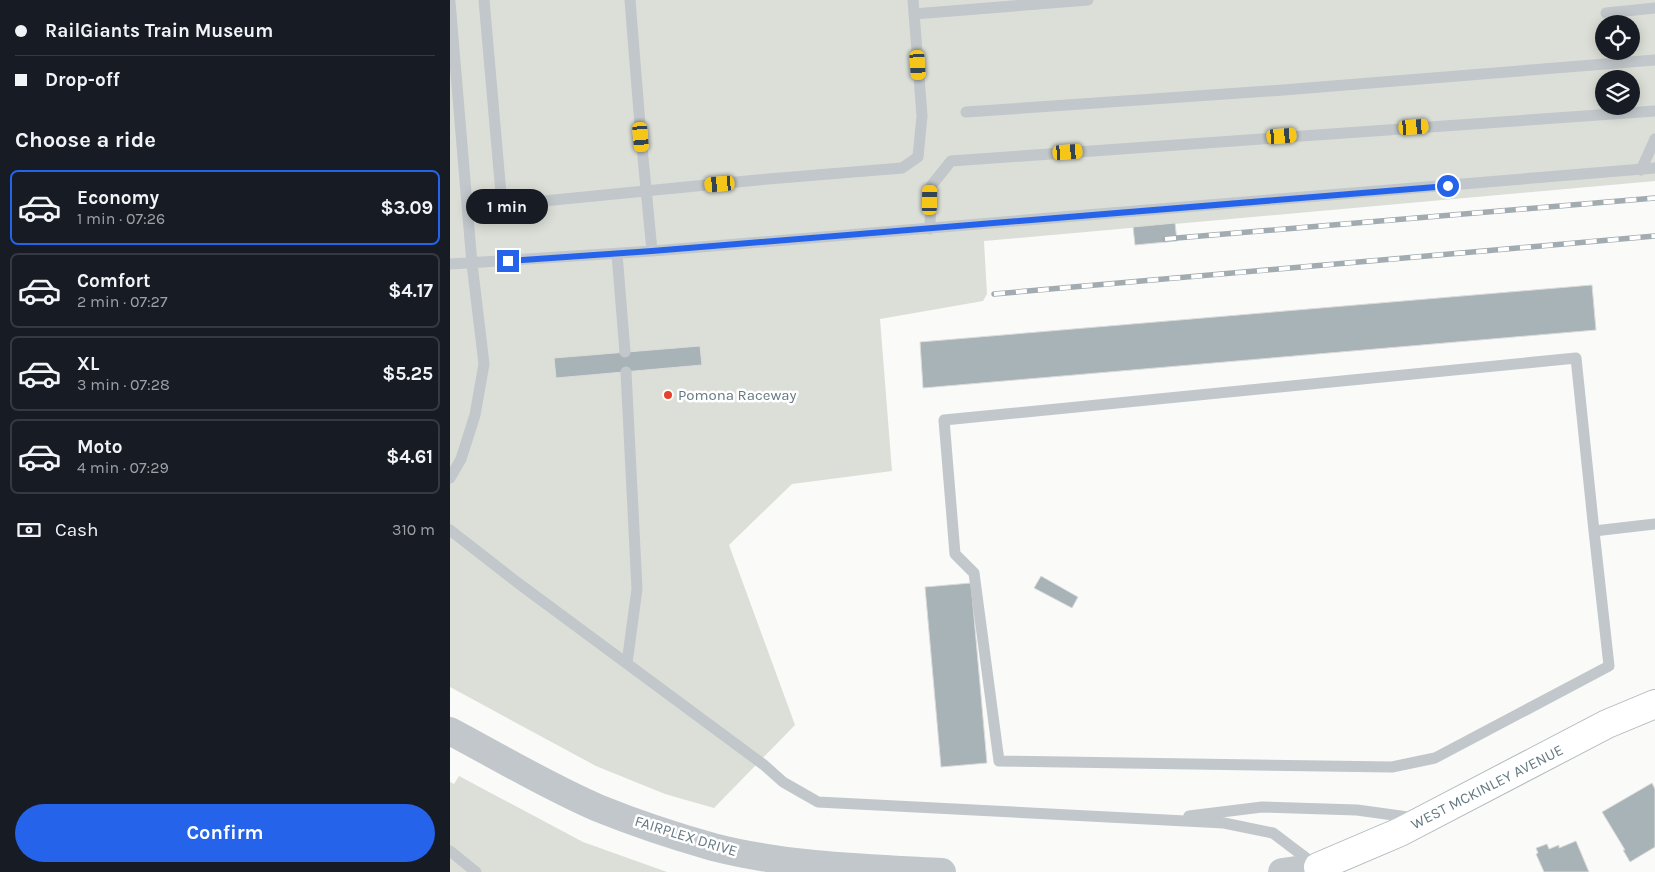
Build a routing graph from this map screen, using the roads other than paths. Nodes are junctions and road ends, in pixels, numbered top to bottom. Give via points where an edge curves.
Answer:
1 (484, 0) edge
2 (630, 0) edge
3 (913, 0) edge
4 (1088, 0) edge
5 (450, 2) edge
6 (1655, 8) edge
7 (1606, 13) dead end
8 (914, 14) junction
9 (1655, 60) edge
10 (1655, 111) edge
11 (966, 112) dead end
12 (1655, 138) edge
13 (1655, 168) edge
14 (1641, 170) junction
15 (645, 191) junction
16 (930, 228) junction
17 (652, 251) junction
18 (617, 254) junction
19 (450, 264) edge
20 (472, 264) junction
21 (625, 352) dead end
22 (626, 372) dead end
23 (450, 478) edge
24 (1655, 524) edge
25 (450, 530) edge
26 (1594, 531) junction
27 (626, 663) junction
28 (1655, 704) edge
29 (450, 731) edge
30 (1160, 820) junction
31 (1424, 820) junction
32 (450, 852) edge
33 (1318, 870) edge
34 (476, 872) edge
35 (942, 872) edge
36 (1282, 872) edge

1 - 15 lane via 502,205
2 - 15 lane
3 - 8 lane
4 - 8 lane
5 - 20 lane
6 - 7 lane
8 - 15 lane via 922,116 918,157 902,168
9 - 11 lane
10 - 16 lane via 951,160 931,186
12 - 14 lane
13 - 14 lane
14 - 16 lane
15 - 17 lane
16 - 17 lane
17 - 18 lane
18 - 20 lane
18 - 21 lane
19 - 20 lane
20 - 23 lane via 484,364 475,415 461,460
22 - 27 lane via 637,589
24 - 26 lane
25 - 27 lane
26 - 26 lane via 1576,358 944,420 955,554 974,573 999,761 1392,767 1435,758 1609,666
27 - 30 lane via 764,764 783,782 818,802
28 - 31 main road, WEST MCKINLEY AVENUE via 1607,724
29 - 35 street, FAIRPLEX DRIVE via 598,808 713,847 835,867
30 - 31 lane via 1262,807 1357,810
30 - 33 lane via 1224,823 1273,833
31 - 33 main road, WEST MCKINLEY AVENUE
32 - 34 lane
33 - 36 street

